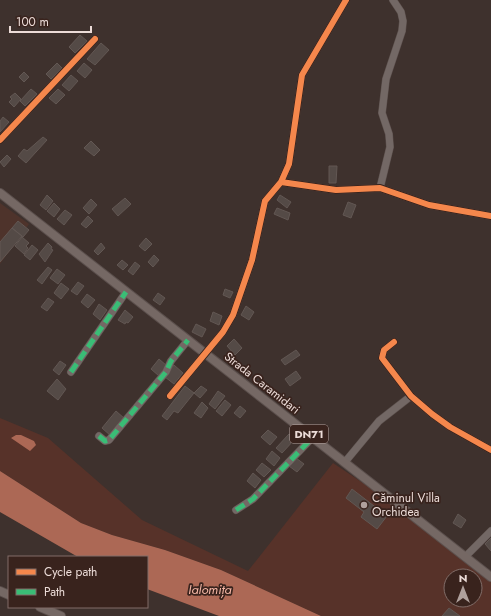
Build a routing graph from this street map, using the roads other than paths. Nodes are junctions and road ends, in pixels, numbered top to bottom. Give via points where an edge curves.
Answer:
1 (346, 0) edge
2 (393, 0) edge
3 (95, 39) dead end
4 (0, 140) edge
5 (281, 182) junction
6 (380, 188) junction
7 (0, 193) edge
8 (491, 216) edge
9 (126, 292) junction
10 (188, 340) junction
11 (394, 342) dead end
12 (205, 354) junction
13 (71, 372) dead end
14 (170, 396) dead end
15 (411, 396) junction
16 (99, 436) dead end
17 (313, 437) junction
18 (491, 450) edge
19 (345, 462) junction
20 (236, 510) dead end
21 (491, 531) edge
22 (465, 557) junction
23 (491, 577) edge
24 (42, 608) edge
25 (61, 616) edge

1 - 5 street via 302,75 289,164
2 - 6 street via 403,21 386,79 382,113 389,134 390,147
3 - 4 street
5 - 6 street via 336,190
5 - 12 street via 265,200 252,260 233,315
6 - 8 street via 429,205
7 - 9 main road, Strada Caramidari / DN71
9 - 10 main road, Strada Caramidari / DN71
9 - 13 street
10 - 12 main road, Strada Caramidari / DN71
10 - 16 street via 171,361 166,372 109,440 105,441
11 - 15 street via 384,350 382,358
12 - 14 street
12 - 17 main road, Strada Caramidari / DN71
15 - 18 street via 450,427
15 - 19 street via 378,421
17 - 19 main road, Strada Caramidari / DN71
17 - 20 street via 253,499
19 - 22 main road, Strada Caramidari / DN71
21 - 22 street
22 - 23 main road, Strada Caramidari / DN71
24 - 25 main road

